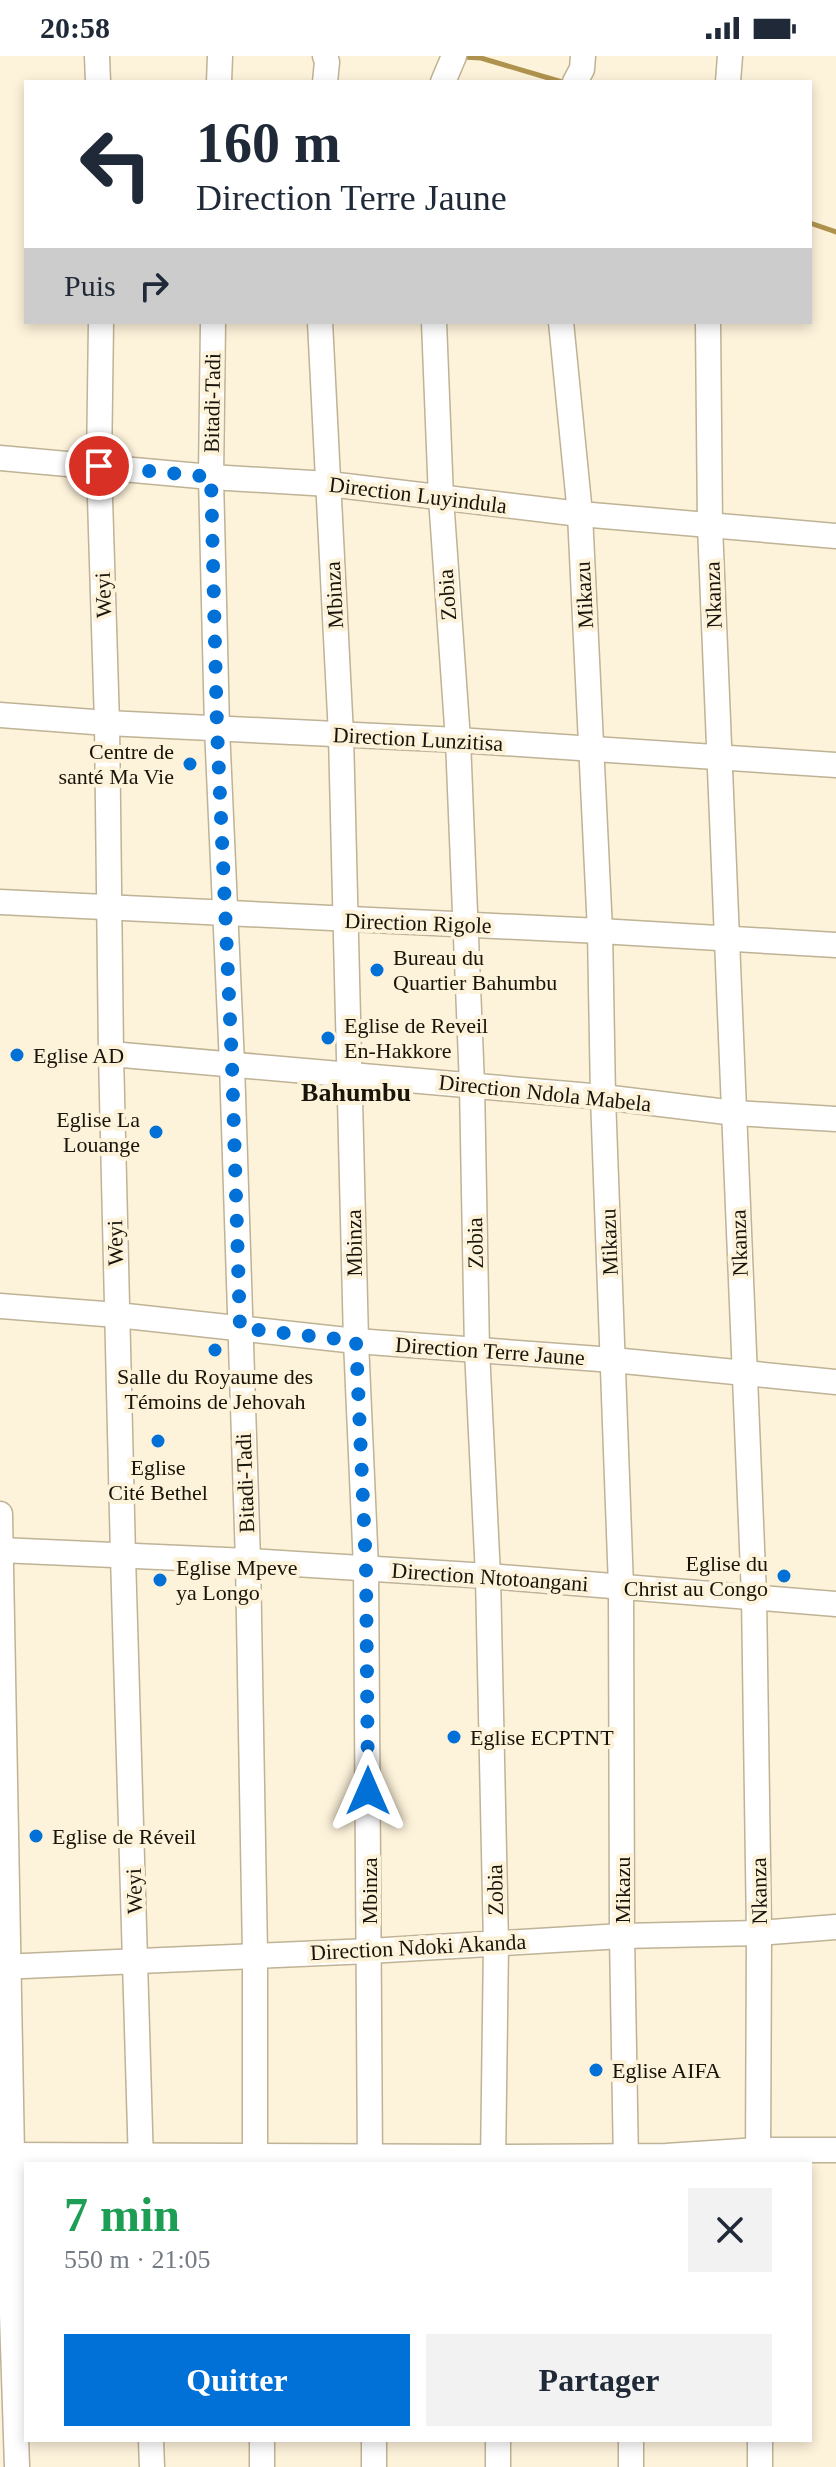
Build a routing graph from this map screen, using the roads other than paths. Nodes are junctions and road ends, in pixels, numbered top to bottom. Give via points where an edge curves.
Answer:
1 (97, 56) edge
2 (220, 56) edge
3 (325, 56) edge
4 (454, 56) edge
5 (583, 56) edge
6 (730, 56) edge
7 (98, 80) edge
8 (219, 80) edge
9 (325, 80) edge
10 (444, 80) edge
11 (576, 80) edge
12 (728, 80) edge
13 (101, 324) edge
14 (213, 324) edge
15 (320, 324) edge
16 (434, 324) edge
17 (561, 324) edge
18 (708, 324) edge
19 (0, 458) edge
20 (99, 466) junction
21 (211, 477) junction
22 (329, 484) junction
23 (441, 498) junction
24 (580, 514) junction
25 (710, 526) junction
26 (836, 536) edge
27 (0, 715) edge
28 (107, 723) junction
29 (217, 728) junction
30 (341, 735) junction
31 (458, 740) junction
32 (592, 750) junction
33 (720, 759) junction
34 (836, 765) edge
35 (0, 902) edge
36 (110, 909) junction
37 (225, 913) junction
38 (346, 920) junction
39 (465, 924) junction
40 (600, 931) junction
41 (728, 940) junction
42 (836, 945) edge
43 (111, 1054) junction
44 (232, 1064) junction
45 (351, 1074) junction
46 (472, 1085) junction
47 (603, 1097) junction
48 (735, 1113) junction
49 (836, 1119) edge
50 (0, 1306) edge
51 (117, 1315) junction
52 (240, 1328) junction
53 (356, 1341) junction
54 (477, 1350) junction
55 (613, 1360) junction
56 (744, 1373) junction
57 (836, 1382) edge
58 (0, 1514) edge
59 (1, 1550) edge
60 (123, 1556) junction
61 (248, 1561) junction
62 (366, 1568) junction
63 (488, 1576) junction
64 (621, 1587) junction
65 (754, 1596) junction
66 (836, 1604) edge
67 (836, 1927) edge
68 (759, 1933) junction
69 (622, 1936) junction
70 (496, 1944) junction
71 (369, 1951) junction
72 (255, 1955) junction
73 (137, 1960) junction
74 (4, 1967) edge
75 (836, 2150) edge
76 (6, 2155) edge
77 (758, 2157) edge
78 (626, 2159) edge
79 (141, 2160) edge
80 (254, 2160) edge
81 (370, 2160) edge
82 (493, 2160) edge
83 (151, 2442) edge
84 (262, 2442) edge
85 (374, 2442) edge
86 (498, 2442) edge
87 (631, 2442) edge
88 (760, 2442) edge
89 (17, 2467) edge
90 (152, 2467) edge
91 (262, 2467) edge
92 (374, 2467) edge
93 (498, 2467) edge
94 (631, 2467) edge
95 (760, 2467) edge

1 - 7 street
2 - 8 street
3 - 9 street
4 - 10 street
5 - 11 street
6 - 12 street
13 - 20 street, Weyi
14 - 21 street, Bitadi-Tadi
15 - 22 street, Mbinza
16 - 23 street, Zobia
17 - 24 street, Mikazu
18 - 25 street, Nkanza
19 - 20 street, Direction Luyindula
20 - 21 street, Direction Luyindula
20 - 28 street, Weyi
21 - 22 street, Direction Luyindula
21 - 29 street, Bitadi-Tadi
22 - 23 street, Direction Luyindula
22 - 30 street, Mbinza
23 - 24 street, Direction Luyindula
23 - 31 street, Zobia
24 - 25 street, Direction Luyindula
24 - 32 street, Mikazu
25 - 26 street, Direction Luyindula
25 - 33 street, Nkanza
27 - 28 street, Direction Lunzitisa
28 - 29 street, Direction Lunzitisa
28 - 36 street, Weyi
29 - 30 street, Direction Lunzitisa
29 - 37 street, Bitadi-Tadi
30 - 31 street, Direction Lunzitisa
30 - 38 street, Mbinza
31 - 32 street, Direction Lunzitisa
31 - 39 street, Zobia
32 - 33 street, Direction Lunzitisa
32 - 40 street, Mikazu
33 - 34 street, Direction Lunzitisa
33 - 41 street, Nkanza
35 - 36 street, Direction Rigole
36 - 37 street, Direction Rigole
36 - 43 street, Weyi
37 - 38 street, Direction Rigole
37 - 44 street, Bitadi-Tadi
38 - 39 street, Direction Rigole
38 - 45 street, Mbinza
39 - 40 street, Direction Rigole
39 - 46 street, Zobia
40 - 41 street, Direction Rigole
40 - 47 street, Mikazu
41 - 42 street, Direction Rigole
41 - 48 street, Nkanza
43 - 44 street, Direction Ndola Mabela
43 - 51 street, Weyi
44 - 45 street, Direction Ndola Mabela
44 - 52 street, Bitadi-Tadi
45 - 46 street, Direction Ndola Mabela
45 - 53 street, Mbinza
46 - 47 street, Direction Ndola Mabela
46 - 54 street, Zobia
47 - 48 street, Direction Ndola Mabela
47 - 55 street, Mikazu
48 - 49 street, Direction Ndola Mabela
48 - 56 street, Nkanza
50 - 51 street, Direction Terre Jaune
51 - 52 street, Direction Terre Jaune
51 - 60 street, Weyi
52 - 53 street, Direction Terre Jaune
52 - 61 street, Bitadi-Tadi
53 - 54 street, Direction Terre Jaune
53 - 62 street, Mbinza
54 - 55 street, Direction Terre Jaune
54 - 63 street, Zobia
55 - 56 street, Direction Terre Jaune
55 - 64 street, Mikazu
56 - 57 street, Direction Terre Jaune
56 - 65 street, Nkanza
58 - 59 street
59 - 60 street, Direction Ntotoangani
59 - 74 street
60 - 61 street, Direction Ntotoangani
60 - 73 street, Weyi
61 - 62 street, Direction Ntotoangani
61 - 72 street, Bitadi-Tadi
62 - 63 street, Direction Ntotoangani
62 - 71 street, Mbinza
63 - 64 street, Direction Ntotoangani
63 - 70 street, Zobia
64 - 65 street, Direction Ntotoangani
64 - 69 street, Mikazu
65 - 66 street, Direction Ntotoangani
65 - 68 street, Nkanza
67 - 68 street, Direction Ndoki Akanda
68 - 69 street, Direction Ndoki Akanda
68 - 77 street, Nkanza
69 - 70 street, Direction Ndoki Akanda
69 - 78 street, Mikazu
70 - 71 street, Direction Ndoki Akanda
70 - 82 street, Zobia
71 - 72 street, Direction Ndoki Akanda
71 - 81 street, Mbinza
72 - 73 street, Direction Ndoki Akanda
72 - 80 street, Bitadi-Tadi
73 - 74 street, Direction Ndoki Akanda
73 - 79 street, Weyi
74 - 76 street
75 - 77 street
76 - 79 street
76 - 89 street
77 - 78 street
78 - 82 street
79 - 80 street
80 - 81 street
81 - 82 street
83 - 90 street
84 - 91 street
85 - 92 street
86 - 93 street
87 - 94 street
88 - 95 street

